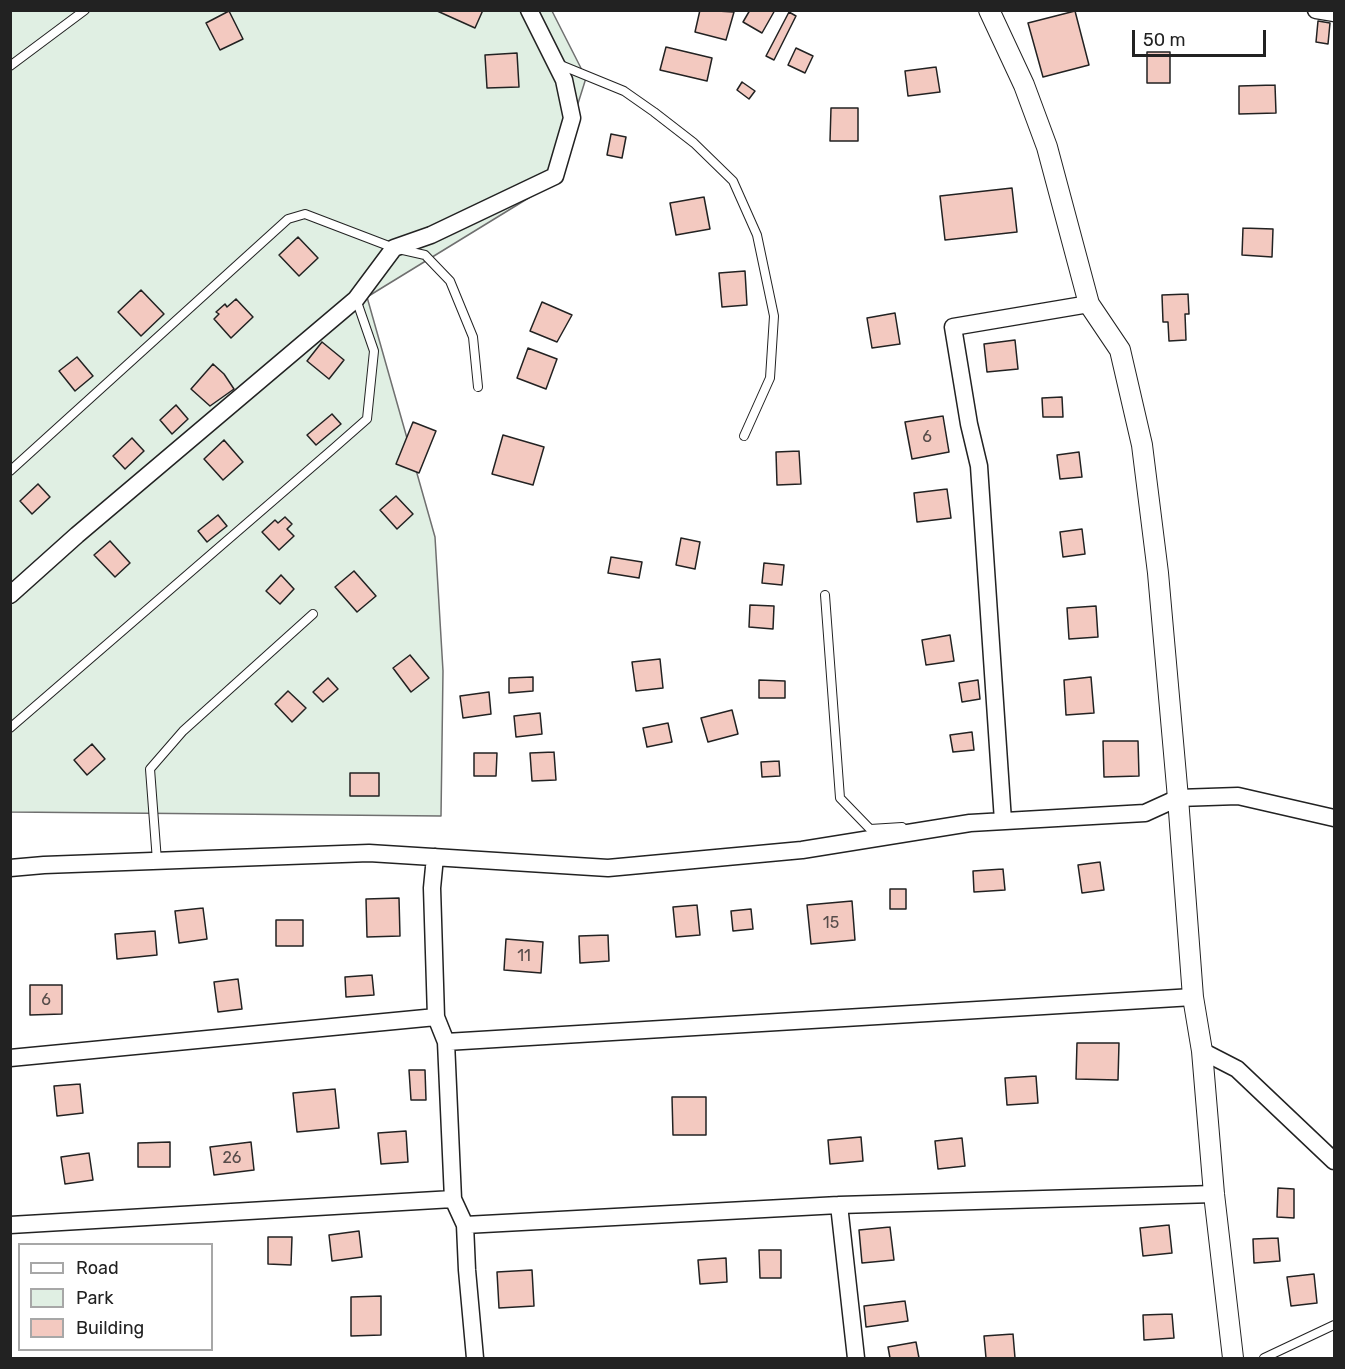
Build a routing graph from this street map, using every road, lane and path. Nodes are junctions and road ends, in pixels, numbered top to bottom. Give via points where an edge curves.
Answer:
1 (85, 10) edge
2 (529, 10) edge
3 (989, 10) edge
4 (1316, 10) edge
5 (1335, 13) edge
6 (555, 62) junction
7 (10, 66) edge
8 (394, 248) junction
9 (357, 299) junction
10 (1089, 304) junction
11 (478, 387) dead end
12 (744, 436) dead end
13 (10, 471) edge
14 (10, 595) edge
15 (825, 595) dead end
16 (313, 614) dead end
17 (10, 728) edge
18 (1178, 798) junction
19 (1335, 818) edge
20 (1003, 821) junction
21 (970, 823) junction
22 (435, 857) junction
23 (157, 861) junction
24 (10, 868) edge
25 (1193, 997) junction
26 (436, 1017) junction
27 (446, 1042) junction
28 (1202, 1051) junction
29 (10, 1058) edge
30 (1335, 1161) edge
31 (1214, 1194) junction
32 (453, 1199) junction
33 (839, 1205) junction
34 (10, 1225) edge
35 (465, 1225) junction
36 (1335, 1325) edge
37 (475, 1359) edge
38 (856, 1359) edge
39 (1233, 1359) edge
40 (1264, 1359) edge

1 - 7 lane
2 - 6 street
3 - 10 street via 1047,147
4 - 5 street
6 - 8 street via 564,80 572,118 555,177
6 - 12 lane via 624,91 694,143 733,181 757,235 774,316 770,378
8 - 9 street
8 - 11 lane via 425,255 450,281 473,337
8 - 13 lane via 305,214 288,219
9 - 14 street
9 - 17 lane via 374,351 367,419
10 - 18 street via 1120,350 1142,444
10 - 20 street via 953,327 979,466
15 - 21 lane via 840,798 870,829
16 - 23 lane via 183,731 150,769
18 - 19 street via 1238,796
18 - 20 street via 1145,813
18 - 25 street
20 - 21 street
21 - 22 street via 802,850 608,868
22 - 23 street via 369,853
22 - 26 street via 432,888
23 - 24 street
25 - 27 street
25 - 28 street
26 - 27 street
26 - 29 street
27 - 32 street
28 - 30 street via 1237,1069
28 - 31 street
31 - 33 street
31 - 39 street
32 - 34 street
32 - 35 street
33 - 35 street
33 - 38 street
35 - 37 street
36 - 40 lane

